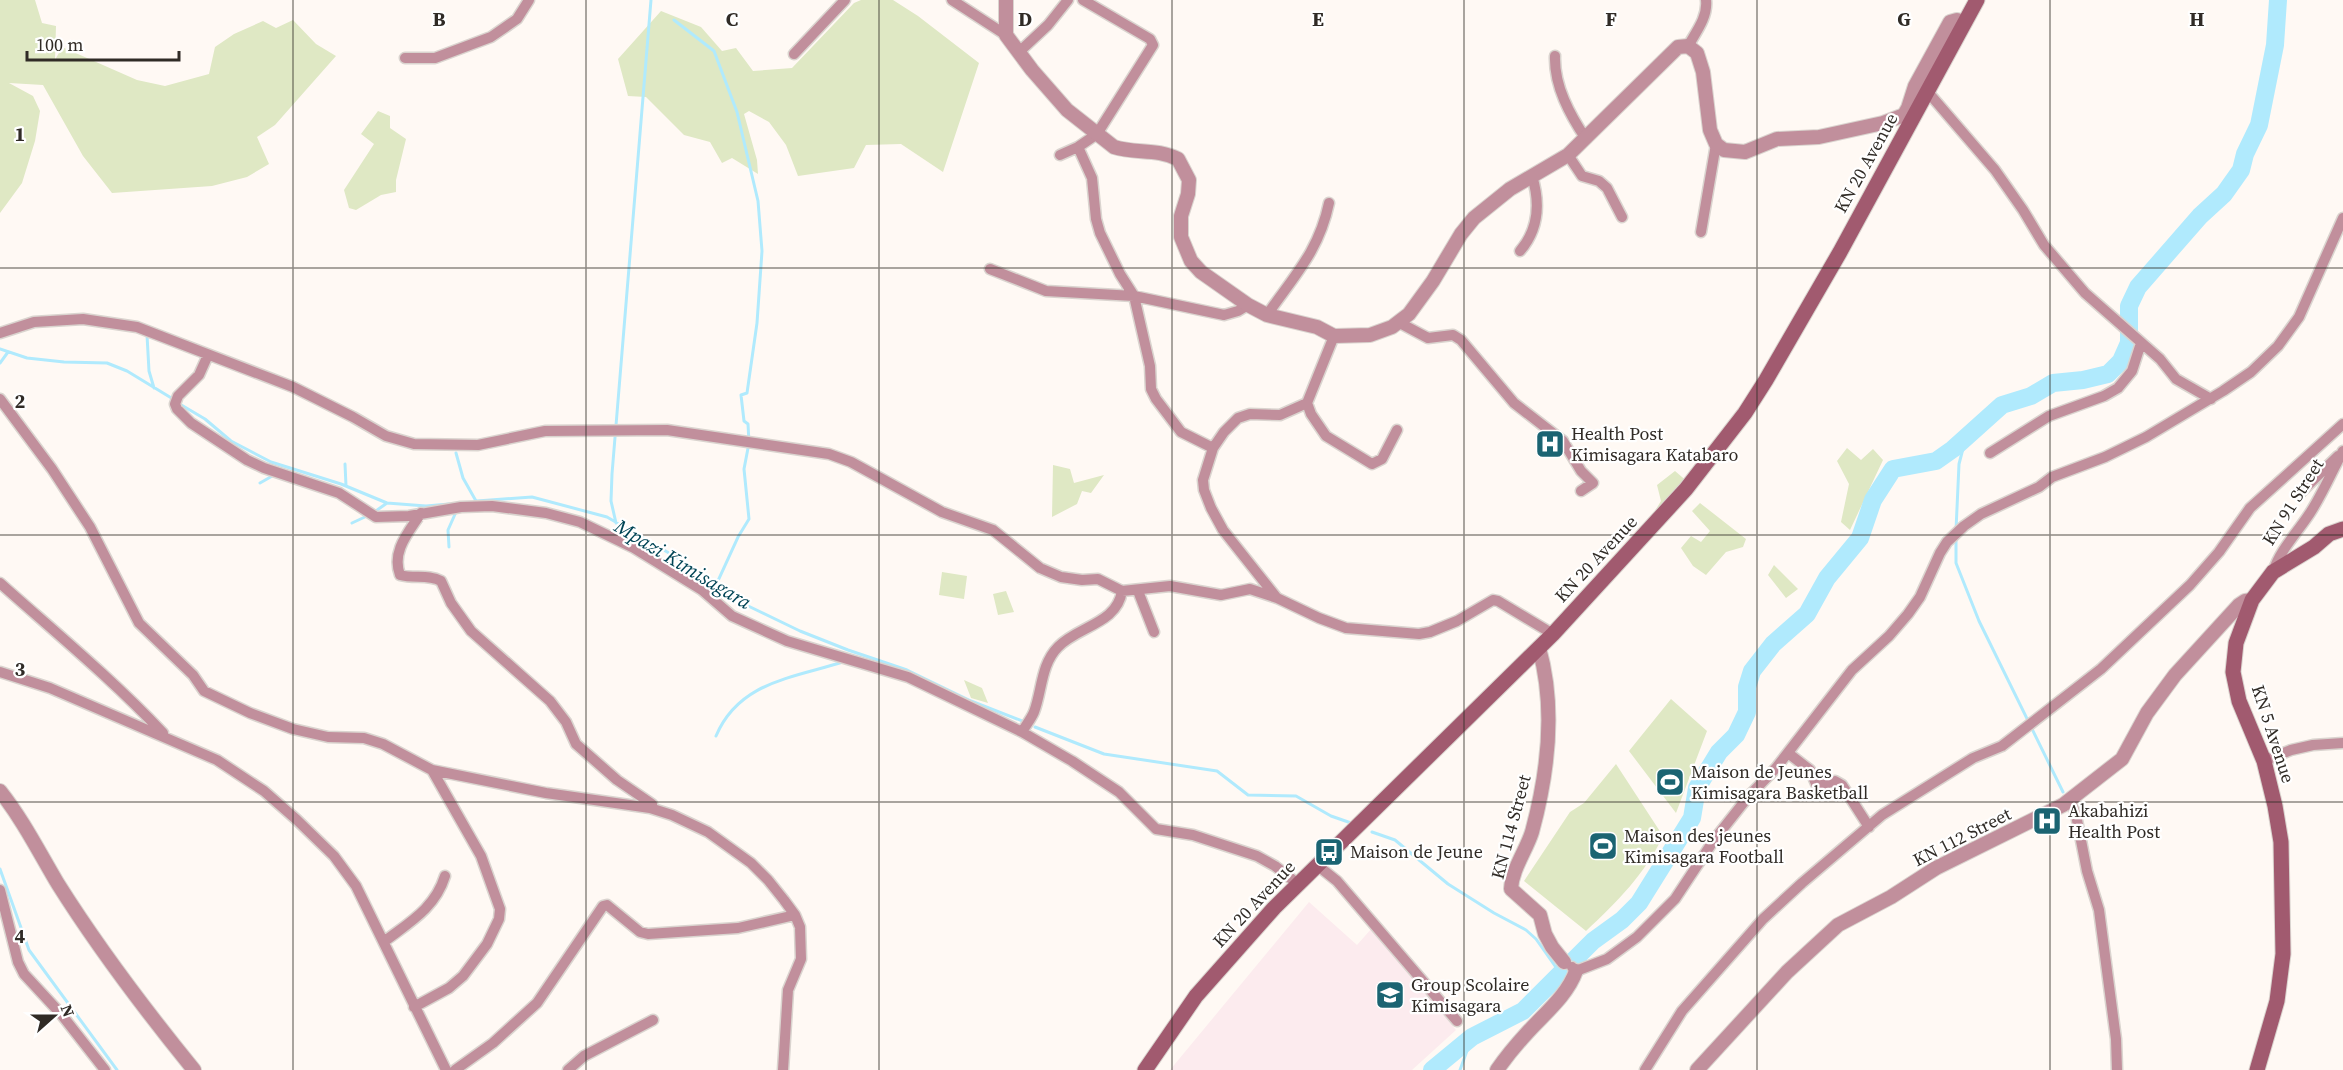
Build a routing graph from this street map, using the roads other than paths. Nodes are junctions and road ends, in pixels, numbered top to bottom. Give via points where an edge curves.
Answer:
1 (529, 0) edge
2 (845, 0) edge
3 (952, 0) edge
4 (1006, 0) edge
5 (1068, 0) edge
6 (1083, 0) edge
7 (1706, 0) edge
8 (1977, 0) edge
9 (1965, 22) junction
10 (1006, 35) junction
11 (1688, 46) junction
12 (1019, 52) junction
13 (794, 54) dead end
14 (1555, 56) dead end
15 (405, 58) dead end
16 (1927, 91) junction
17 (1097, 134) junction
18 (1586, 139) junction
19 (1716, 144) junction
20 (1078, 147) junction
21 (1060, 155) dead end
22 (1568, 155) junction
23 (1532, 176) junction
24 (1329, 203) dead end
25 (1623, 217) dead end
26 (2343, 218) edge
27 (1701, 232) dead end
28 (1520, 251) dead end
29 (990, 269) dead end
30 (1134, 296) junction
31 (1248, 305) junction
32 (1267, 315) junction
33 (1398, 322) junction
34 (0, 333) edge
35 (1334, 336) junction
36 (2141, 343) junction
37 (208, 355) junction
38 (0, 399) edge
39 (2211, 399) junction
40 (1307, 403) junction
41 (2343, 424) edge
42 (1397, 430) dead end
43 (1213, 448) junction
44 (2343, 451) edge
45 (1990, 453) dead end
46 (1581, 491) dead end
47 (2301, 492) dead end
48 (422, 513) junction
49 (2343, 528) edge
50 (2273, 572) junction
51 (0, 583) edge
52 (1122, 591) junction
53 (1137, 591) junction
54 (1277, 598) junction
55 (2252, 600) junction
56 (1155, 632) dead end
57 (1553, 634) junction
58 (1539, 648) junction
59 (0, 672) edge
60 (1022, 732) junction
61 (166, 736) junction
62 (2343, 743) edge
63 (1788, 753) junction
64 (2264, 761) junction
65 (432, 770) junction
66 (0, 790) edge
67 (2070, 800) junction
68 (650, 808) junction
69 (1869, 827) junction
70 (1317, 865) junction
71 (446, 876) dead end
72 (1298, 884) junction
73 (0, 890) edge
74 (795, 915) junction
75 (385, 941) junction
76 (1564, 962) joint
77 (1576, 971) junction
78 (414, 1007) junction
79 (654, 1020) dead end
80 (1456, 1021) dead end
81 (105, 1070) edge
82 (194, 1070) edge
83 (446, 1070) edge
84 (455, 1070) edge
85 (568, 1070) edge
86 (783, 1070) edge
87 (1145, 1070) edge
88 (1497, 1070) edge
89 (1645, 1070) edge
90 (1697, 1070) edge
91 (2117, 1070) edge
92 (2258, 1070) edge

1 - 15 street via 517,20 491,37 435,58
2 - 13 street
3 - 10 street
4 - 10 street
5 - 12 street
6 - 17 street via 1150,39 1153,45
7 - 11 street via 1700,27
8 - 9 main road, KN 20 Avenue
9 - 16 main road, KN 20 Avenue
9 - 19 street via 1950,22 1914,86 1904,115 1819,137 1777,139 1745,152 1724,150
10 - 12 street
11 - 18 street via 1678,47 1667,56
11 - 19 street via 1696,53 1703,72 1710,130
12 - 17 street via 1057,99
14 - 18 street via 1556,76 1565,102
16 - 36 street via 1995,170 2044,244 2085,293
16 - 57 main road, KN 20 Avenue via 1745,413 1686,489
17 - 20 street
17 - 31 street via 1122,150 1160,152 1178,159 1189,180 1180,222 1181,237 1191,261
18 - 22 street
19 - 27 street
20 - 21 street
20 - 30 street via 1092,178 1100,233
22 - 23 street
22 - 25 street via 1582,176 1607,188
23 - 28 street via 1538,204 1536,218
23 - 33 street via 1474,218 1417,304
24 - 32 street via 1325,221 1302,269
26 - 39 street via 2299,317 2278,346 2251,372
29 - 30 street via 1056,293
30 - 31 street via 1224,315
30 - 43 street via 1156,399 1181,432
31 - 32 street
32 - 35 street via 1317,327
33 - 35 street via 1370,335
33 - 46 street via 1428,338 1453,335 1461,340 1514,403 1563,441 1593,483
34 - 37 street via 34,322 83,319 137,327
35 - 40 street
36 - 39 street via 2176,379
36 - 45 street via 2132,370 2118,388 2049,416
37 - 48 street via 199,375 175,404 208,436 264,468 339,493 376,518
37 - 52 street via 293,387 386,436 414,444 478,445 545,431 667,430 829,454 942,512 993,530 1040,568 1062,577 1098,579
38 - 65 street via 90,527 139,623 193,675 204,691 293,729 383,744
39 - 63 street via 2146,437 2052,477 1964,526 1940,553 1908,614 1852,670
40 - 42 street via 1326,436 1372,464 1382,459
40 - 43 street via 1280,415 1244,416 1229,427
41 - 69 street via 2250,508 2190,585 2101,669 2002,746 1926,786
43 - 54 street via 1203,480 1211,508 1223,530
44 - 47 street
44 - 50 street, KN 91 Street via 2311,512 2278,556
48 - 60 street via 492,506 580,522 644,555 702,590 732,616 757,628 787,641 908,677
48 - 68 street via 398,550 400,575 429,576 441,581 471,631 550,701 583,752 652,804
49 - 50 main road, KN 5 Avenue
50 - 55 main road, KN 5 Avenue
51 - 61 street via 94,664
52 - 53 street
52 - 60 street via 1120,603 1106,617 1056,648 1048,661 1034,711
53 - 54 street via 1170,586 1221,595 1250,589
53 - 56 street
54 - 57 street via 1346,628 1419,634 1498,601
55 - 64 main road, KN 5 Avenue via 2236,643 2233,672 2238,701
55 - 67 street, KN 112 Street via 2239,605 2175,675 2147,713 2122,759
57 - 58 main road, KN 20 Avenue
58 - 70 main road, KN 20 Avenue
58 - 76 street, KN 114 Street via 1547,693 1547,748 1531,835 1511,889 1540,915 1545,934
59 - 61 street via 50,688
60 - 72 street via 1113,787 1156,829 1193,835 1257,856
61 - 75 street via 217,760 264,791 297,820 352,879
62 - 64 street via 2291,750
63 - 69 street via 1810,770 1817,786 1835,781 1842,786
63 - 77 street via 1731,818 1675,899 1637,937 1607,958
64 - 92 main road, KN 5 Avenue via 2281,842 2283,954 2277,1001
65 - 68 street via 546,793
65 - 78 street via 481,856 500,909 487,944 463,976
66 - 82 street via 117,971
67 - 90 street, KN 112 Street via 1936,868 1839,925 1786,972
67 - 91 street via 2099,910
68 - 74 street via 708,832 730,847 768,880
69 - 89 street via 1763,919 1682,1011
70 - 72 main road, KN 20 Avenue
70 - 80 street via 1337,881
71 - 75 street via 431,905
72 - 87 main road, KN 20 Avenue via 1196,996
73 - 81 street via 24,974
74 - 84 street via 738,928 648,934 603,906 537,1003 493,1043
74 - 86 street via 800,927 801,959 788,990
75 - 78 street
76 - 77 street, KN 114 Street
77 - 88 street via 1551,1009
78 - 83 street
79 - 85 street via 584,1056

